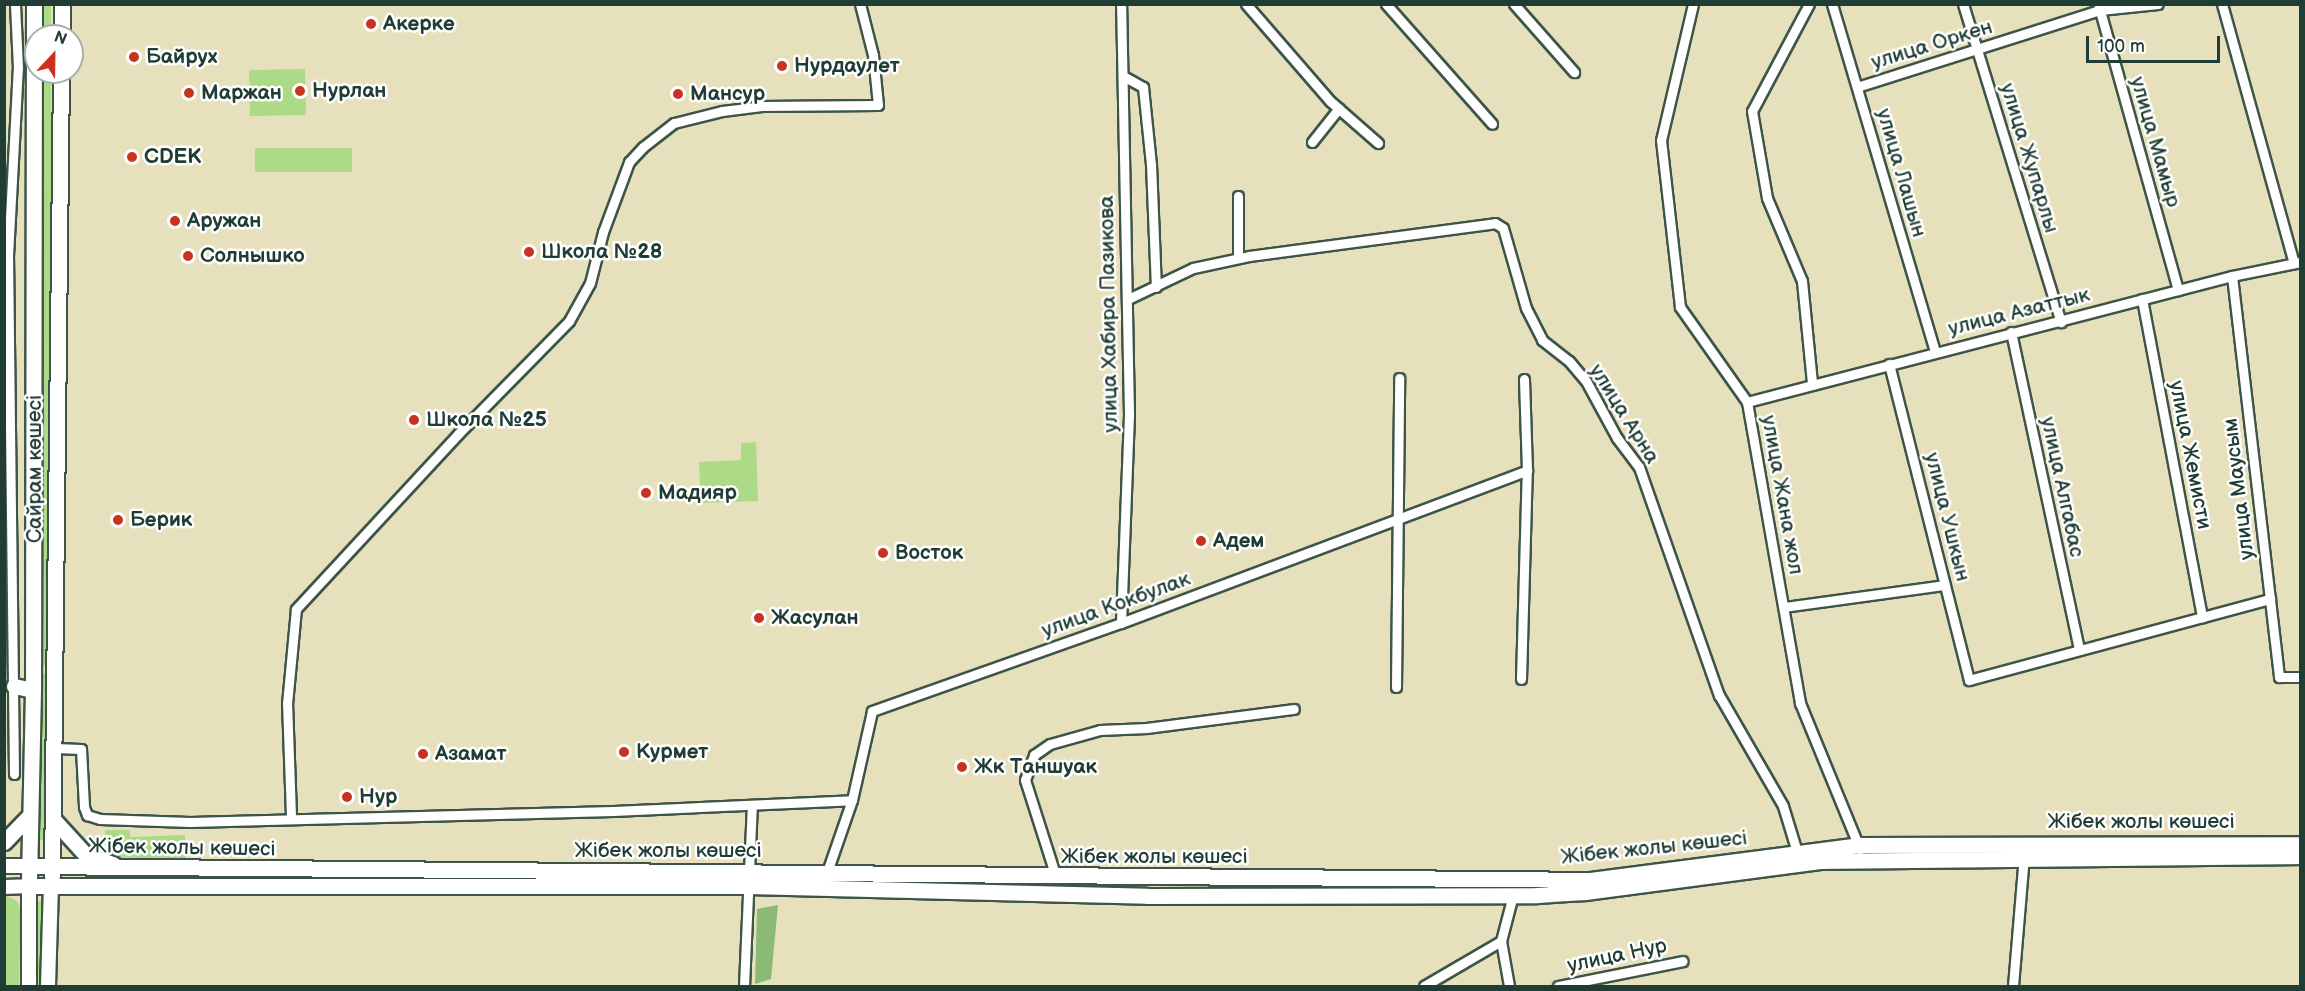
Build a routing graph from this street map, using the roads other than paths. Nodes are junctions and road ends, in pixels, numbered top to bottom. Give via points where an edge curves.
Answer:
1 (15, 4) edge
2 (34, 4) edge
3 (62, 4) edge
4 (860, 4) edge
5 (1121, 4) edge
6 (1246, 4) edge
7 (1386, 4) edge
8 (1514, 4) edge
9 (1693, 4) edge
10 (1809, 4) edge
11 (1832, 4) edge
12 (1963, 4) edge
13 (2158, 4) edge
14 (2222, 4) edge
15 (2099, 7) edge
16 (62, 24) edge
17 (1977, 50) junction
18 (1574, 72) dead end
19 (1123, 76) junction
20 (61, 84) edge
21 (1857, 87) junction
22 (1339, 108) junction
23 (1492, 124) dead end
24 (1312, 142) dead end
25 (1378, 143) dead end
26 (1238, 196) dead end
27 (1238, 258) junction
28 (2297, 263) edge
29 (2232, 276) junction
30 (1156, 287) junction
31 (2178, 290) junction
32 (1128, 299) junction
33 (2142, 300) junction
34 (2061, 322) junction
35 (2011, 332) junction
36 (1935, 351) junction
37 (1889, 364) junction
38 (1399, 378) dead end
39 (1524, 379) dead end
40 (1812, 383) junction
41 (1747, 402) junction
42 (1527, 470) junction
43 (1396, 518) junction
44 (1945, 585) junction
45 (2270, 599) junction
46 (1784, 607) junction
47 (2202, 617) junction
48 (1121, 623) junction
49 (2079, 650) junction
50 (32, 669) junction
51 (55, 669) junction
52 (2301, 677) edge
53 (1521, 679) dead end
54 (14, 686) junction
55 (1396, 687) dead end
56 (33, 690) junction
57 (1294, 709) dead end
58 (55, 748) junction
59 (14, 774) dead end
60 (852, 800) junction
61 (752, 805) junction
62 (29, 816) junction
63 (291, 816) junction
64 (53, 819) junction
65 (4, 842) edge
66 (2301, 844) edge
67 (1797, 852) junction
68 (1861, 853) junction
69 (2024, 856) junction
70 (2301, 856) edge
71 (4, 866) edge
72 (29, 866) junction
73 (52, 867) junction
74 (124, 869) junction
75 (827, 872) junction
76 (1056, 877) junction
77 (747, 879) junction
78 (28, 886) junction
79 (4, 887) edge
80 (51, 887) junction
81 (1513, 895) junction
82 (1502, 940) junction
83 (1683, 961) dead end
84 (29, 987) edge
85 (48, 987) edge
86 (744, 987) edge
87 (1424, 987) edge
88 (1509, 987) edge
89 (1558, 987) edge
90 (2013, 987) edge

1 - 54 street via 18,68 8,256
2 - 50 main road, Сайрам көшесі
3 - 16 main road
4 - 63 street via 873,55 878,105 760,106 722,111 674,123 643,147 629,162 603,232 590,283 569,321 296,609 287,704
5 - 19 street, улица Хабира Пазикова
6 - 22 street
7 - 23 street
8 - 18 street
9 - 41 street, улица Жана жол via 1661,140 1680,307
10 - 40 street via 1752,111 1767,198 1802,281
11 - 21 street, улица Лашын
12 - 17 street, улица Жупарлы
13 - 15 street, улица Оркен
14 - 28 street
15 - 17 street, улица Оркен
15 - 31 street, улица Мамыр
17 - 21 street, улица Оркен
17 - 34 street, улица Жупарлы
19 - 30 street via 1143,87
19 - 32 street, улица Хабира Пазикова
20 - 51 main road, Сайрам көшесі
21 - 36 street, улица Лашын
22 - 24 street
22 - 25 street
26 - 27 street
27 - 30 street, улица Арна via 1193,268
27 - 67 street, улица Арна via 1495,223 1503,228 1526,308 1542,340 1569,361 1586,381 1617,438 1639,467 1719,696 1783,806
28 - 29 street, улица Азаттык
29 - 31 street, улица Азаттык
29 - 45 street, улица Маусым
30 - 32 street, улица Арна
31 - 33 street, улица Азаттык
32 - 48 street, улица Хабира Пазикова via 1129,415
33 - 34 street, улица Азаттык
33 - 47 street, улица Жемисти
34 - 35 street, улица Азаттык
35 - 36 street, улица Азаттык
35 - 49 street, улица Алгабас
36 - 37 street, улица Азаттык
37 - 40 street, улица Азаттык
37 - 44 street, улица Ушкын
38 - 43 street
39 - 42 street
40 - 41 street, улица Азаттык
41 - 46 street, улица Жана жол
42 - 43 street, улица Кокбулак
42 - 53 street
43 - 48 street, улица Кокбулак
43 - 55 street
44 - 46 street
44 - 49 street, улица Ушкын via 1969,680
45 - 47 street
45 - 52 street, улица Маусым via 2279,677
46 - 68 street, улица Жана жол via 1800,703
47 - 49 street
48 - 60 street, улица Кокбулак via 872,711
50 - 51 main road
50 - 56 main road, Сайрам көшесі
51 - 58 main road, Сайрам көшесі
54 - 56 main road
54 - 59 street
56 - 62 main road, Сайрам көшесі
57 - 76 street via 1147,728 1100,730 1050,744 1034,755 1025,780
58 - 63 street via 81,749 82,798 87,815 93,818 190,822
58 - 64 main road, Сайрам көшесі
60 - 61 street
60 - 75 street, улица Кокбулак
61 - 63 street
61 - 77 street
62 - 65 main road
62 - 72 main road, Сайрам көшесі
64 - 73 main road, Сайрам көшесі
64 - 74 main road via 85,854
66 - 68 main road, Жібек жолы көшесі
67 - 68 main road, Жібек жолы көшесі
67 - 76 main road, Жібек жолы көшесі via 1590,880
68 - 69 main road, Жібек жолы көшесі
68 - 81 main road, Жібек жолы көшесі via 1585,892
69 - 70 main road, Жібек жолы көшесі
69 - 90 street
71 - 72 main road, Жібек жолы көшесі
72 - 73 main road, Жібек жолы көшесі
72 - 78 main road, Сайрам көшесі
73 - 74 main road, Жібек жолы көшесі
73 - 80 main road, Сайрам көшесі
74 - 77 main road, Жібек жолы көшесі
75 - 76 main road, Жібек жолы көшесі
75 - 77 main road, Жібек жолы көшесі
77 - 80 main road, Жібек жолы көшесі
77 - 81 main road, Жібек жолы көшесі via 1147,896
77 - 86 street
78 - 79 main road, Жібек жолы көшесі
78 - 80 main road, Жібек жолы көшесі
78 - 84 main road, Сайрам көшесі
80 - 85 main road
81 - 82 street
82 - 87 street
82 - 88 street
83 - 89 street, улица Нур

